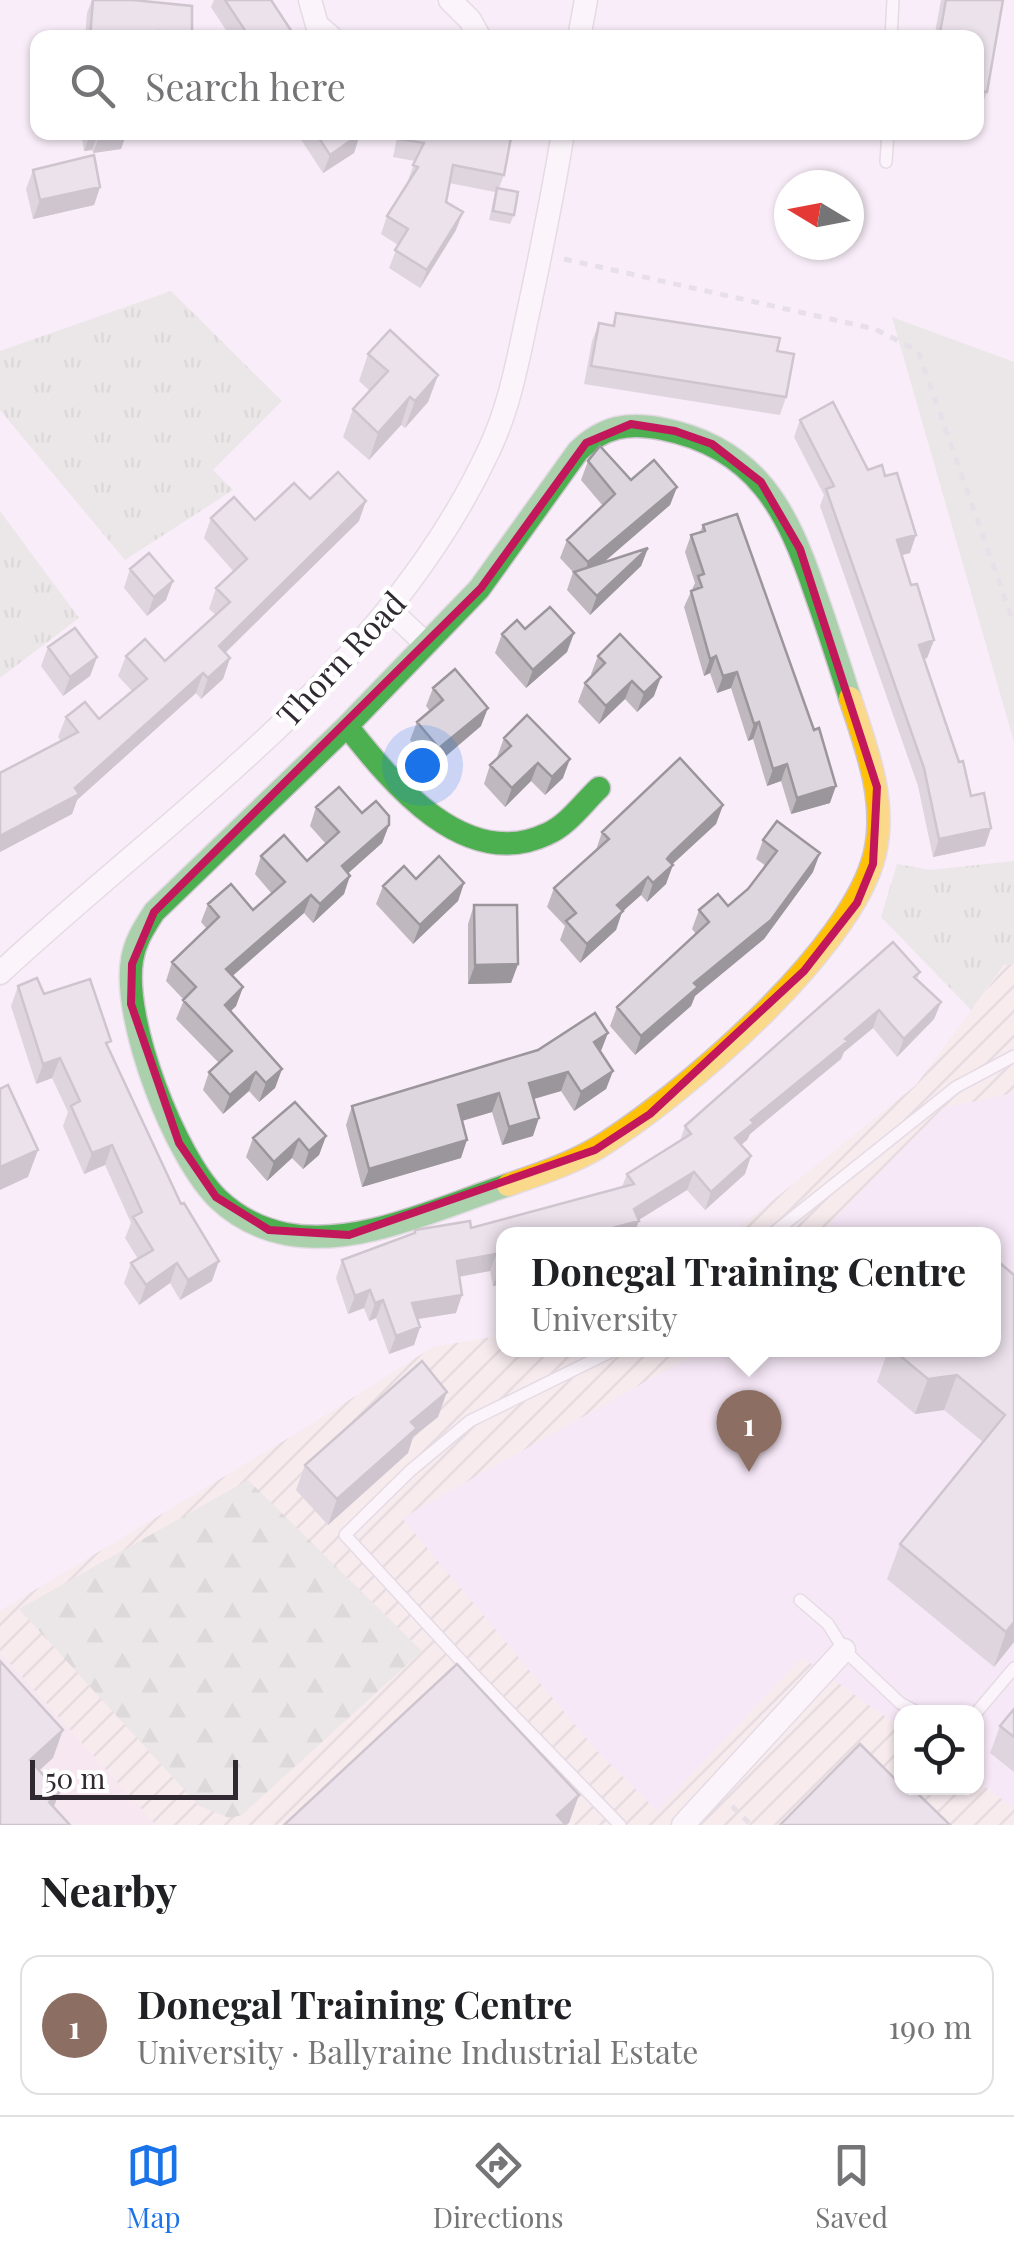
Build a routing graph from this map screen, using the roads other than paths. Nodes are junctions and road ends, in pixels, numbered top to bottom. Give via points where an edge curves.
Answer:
1 (310, 0) edge
2 (450, 0) edge
3 (586, 0) edge
4 (893, 0) edge
5 (323, 30) edge
6 (476, 30) edge
7 (580, 30) edge
8 (891, 30) edge
9 (887, 140) edge
10 (562, 141) edge
11 (886, 162) dead end
12 (390, 610) junction
13 (426, 644) junction
14 (348, 726) junction
15 (599, 788) dead end
16 (0, 973) edge
17 (1014, 1056) edge
18 (781, 1227) edge
19 (600, 1357) edge
20 (800, 1600) dead end
21 (844, 1650) junction
22 (1014, 1668) edge
23 (904, 1705) edge
24 (983, 1705) edge
25 (620, 1825) edge
26 (684, 1825) edge

1 - 5 street
2 - 6 street
3 - 7 street
4 - 8 lane
9 - 11 lane
10 - 12 street, Thorn Road via 513,385 490,450
12 - 13 street
12 - 16 street, Thorn Road via 288,716
13 - 14 street
13 - 14 street via 481,588 562,469 608,427 675,431 712,444 762,482 800,549 877,787 873,864 856,903 804,971 650,1114 595,1150 348,1235 300,1235 237,1215 195,1171 153,1076 131,1004 132,964 137,939 154,912
14 - 15 street via 423,808 468,838 511,847 548,834
17 - 18 lane via 956,1087
19 - 25 lane via 470,1421 345,1534
20 - 21 lane via 828,1624
21 - 23 lane
21 - 26 street
22 - 24 lane

